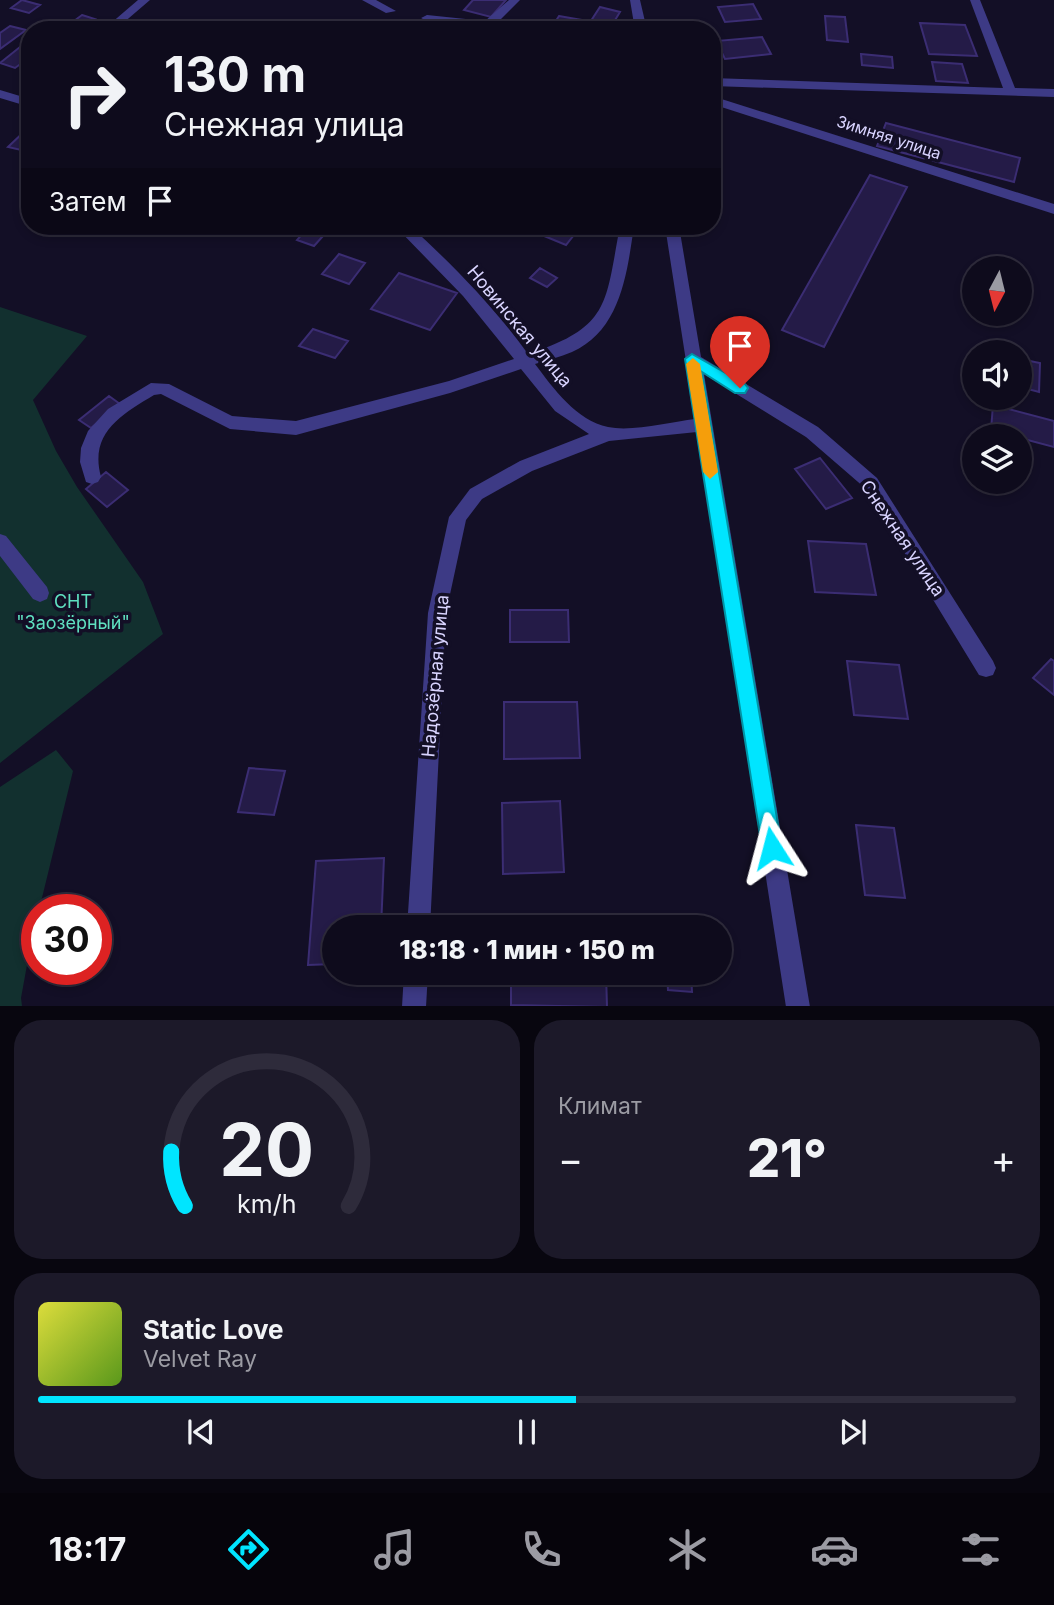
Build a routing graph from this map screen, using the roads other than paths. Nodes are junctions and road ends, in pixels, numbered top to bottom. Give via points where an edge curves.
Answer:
1 (145, 0) edge
2 (367, 0) edge
3 (515, 0) edge
4 (635, 0) edge
5 (975, 0) edge
6 (390, 10) dead end
7 (427, 18) dead end
8 (119, 21) edge
9 (456, 21) edge
10 (493, 21) edge
11 (639, 21) edge
12 (721, 82) edge
13 (1010, 91) junction
14 (1054, 93) edge
15 (0, 94) edge
16 (21, 97) edge
17 (721, 103) edge
18 (1054, 209) edge
19 (411, 235) edge
20 (625, 235) edge
21 (673, 235) edge
22 (692, 359) junction
23 (523, 362) junction
24 (703, 425) junction
25 (608, 434) junction
26 (92, 477) dead end
27 (0, 542) edge
28 (40, 593) dead end
29 (986, 668) dead end
30 (419, 915) edge
31 (415, 985) edge
32 (414, 1006) edge
33 (799, 1006) edge

1 - 8 street
2 - 6 street
3 - 10 street
4 - 11 street
5 - 13 street
7 - 9 street
12 - 13 street, Зимняя улица
13 - 14 street, Зимняя улица
15 - 16 street
17 - 18 street, Зимняя улица
19 - 23 street, Новинская улица via 446,268
20 - 23 street via 614,298 596,328 568,347
21 - 22 street
22 - 24 street
22 - 29 street, Снежная улица via 812,432 871,483
23 - 25 street, Новинская улица via 547,392 578,419
23 - 26 street via 450,387 296,428 230,422 163,388 151,389 94,433 86,463
24 - 25 street
24 - 33 street
25 - 30 street, Надозёрная улица via 526,466 476,494 457,517 437,613
27 - 28 street
31 - 32 street

